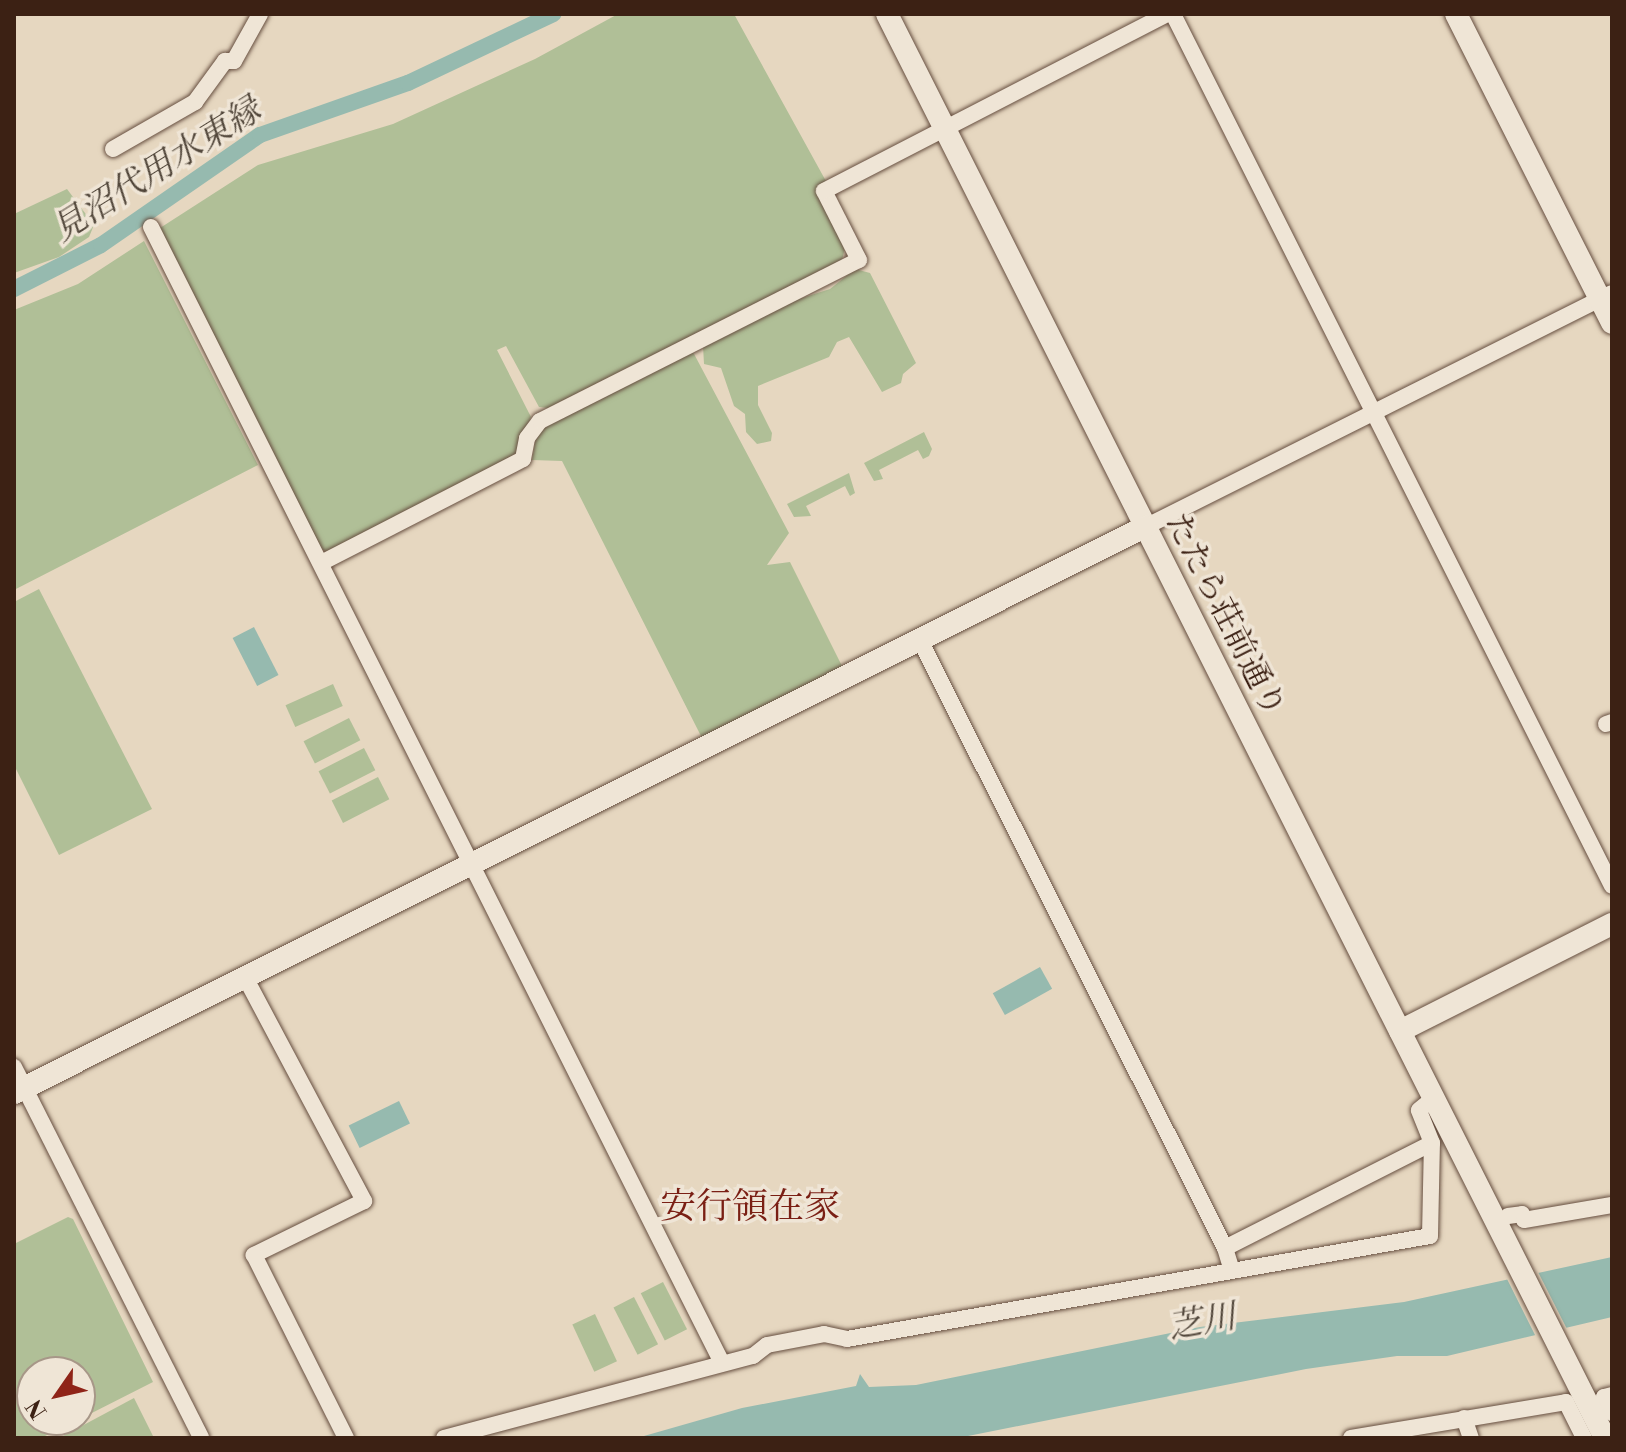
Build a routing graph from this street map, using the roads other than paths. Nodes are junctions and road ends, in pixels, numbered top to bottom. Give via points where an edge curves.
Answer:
1 (260, 14) edge
2 (887, 14) edge
3 (1167, 14) edge
4 (1173, 14) edge
5 (1456, 14) edge
6 (945, 129) junction
7 (113, 149) dead end
8 (151, 227) dead end
9 (1606, 296) edge
10 (1612, 323) edge
11 (1374, 412) junction
12 (1145, 527) junction
13 (321, 563) junction
14 (920, 640) junction
15 (473, 863) junction
16 (1612, 886) edge
17 (1612, 924) edge
18 (245, 977) junction
19 (1400, 1031) junction
20 (14, 1067) edge
21 (19, 1090) edge
22 (1434, 1098) junction
23 (1432, 1143) junction
24 (1612, 1205) edge
25 (1508, 1216) dead end
26 (1225, 1248) junction
27 (1232, 1271) junction
28 (722, 1363) junction
29 (1612, 1395) edge
30 (1612, 1413) edge
31 (1464, 1418) junction
32 (201, 1438) edge
33 (346, 1438) edge
34 (444, 1438) edge
35 (1351, 1438) edge
36 (1471, 1438) edge
37 (1584, 1438) edge
38 (1605, 1438) edge

1 - 7 street via 234,61 225,61 195,102
2 - 6 street, たたら荘前通り
3 - 6 street
4 - 11 street
5 - 9 street
6 - 12 street, たたら荘前通り
6 - 13 street via 824,191 859,260 540,421 527,438 523,459
8 - 13 street
9 - 10 street
9 - 11 street
11 - 12 street
11 - 16 street
12 - 14 street
12 - 19 street, たたら荘前通り
13 - 15 street
14 - 15 street
14 - 26 street
15 - 18 street
15 - 28 street
17 - 19 street
18 - 21 street
18 - 33 street via 364,1201 254,1255
19 - 22 street, たたら荘前通り
20 - 21 street
21 - 32 street
22 - 23 street via 1419,1110
22 - 38 street, たたら荘前通り
23 - 26 street
23 - 27 street via 1430,1236
24 - 25 street via 1524,1220 1522,1214
26 - 27 street
27 - 28 street via 847,1339 824,1334 767,1345 753,1356
28 - 34 street
29 - 30 street via 1604,1397
31 - 35 street
31 - 36 street
31 - 37 street via 1566,1402

